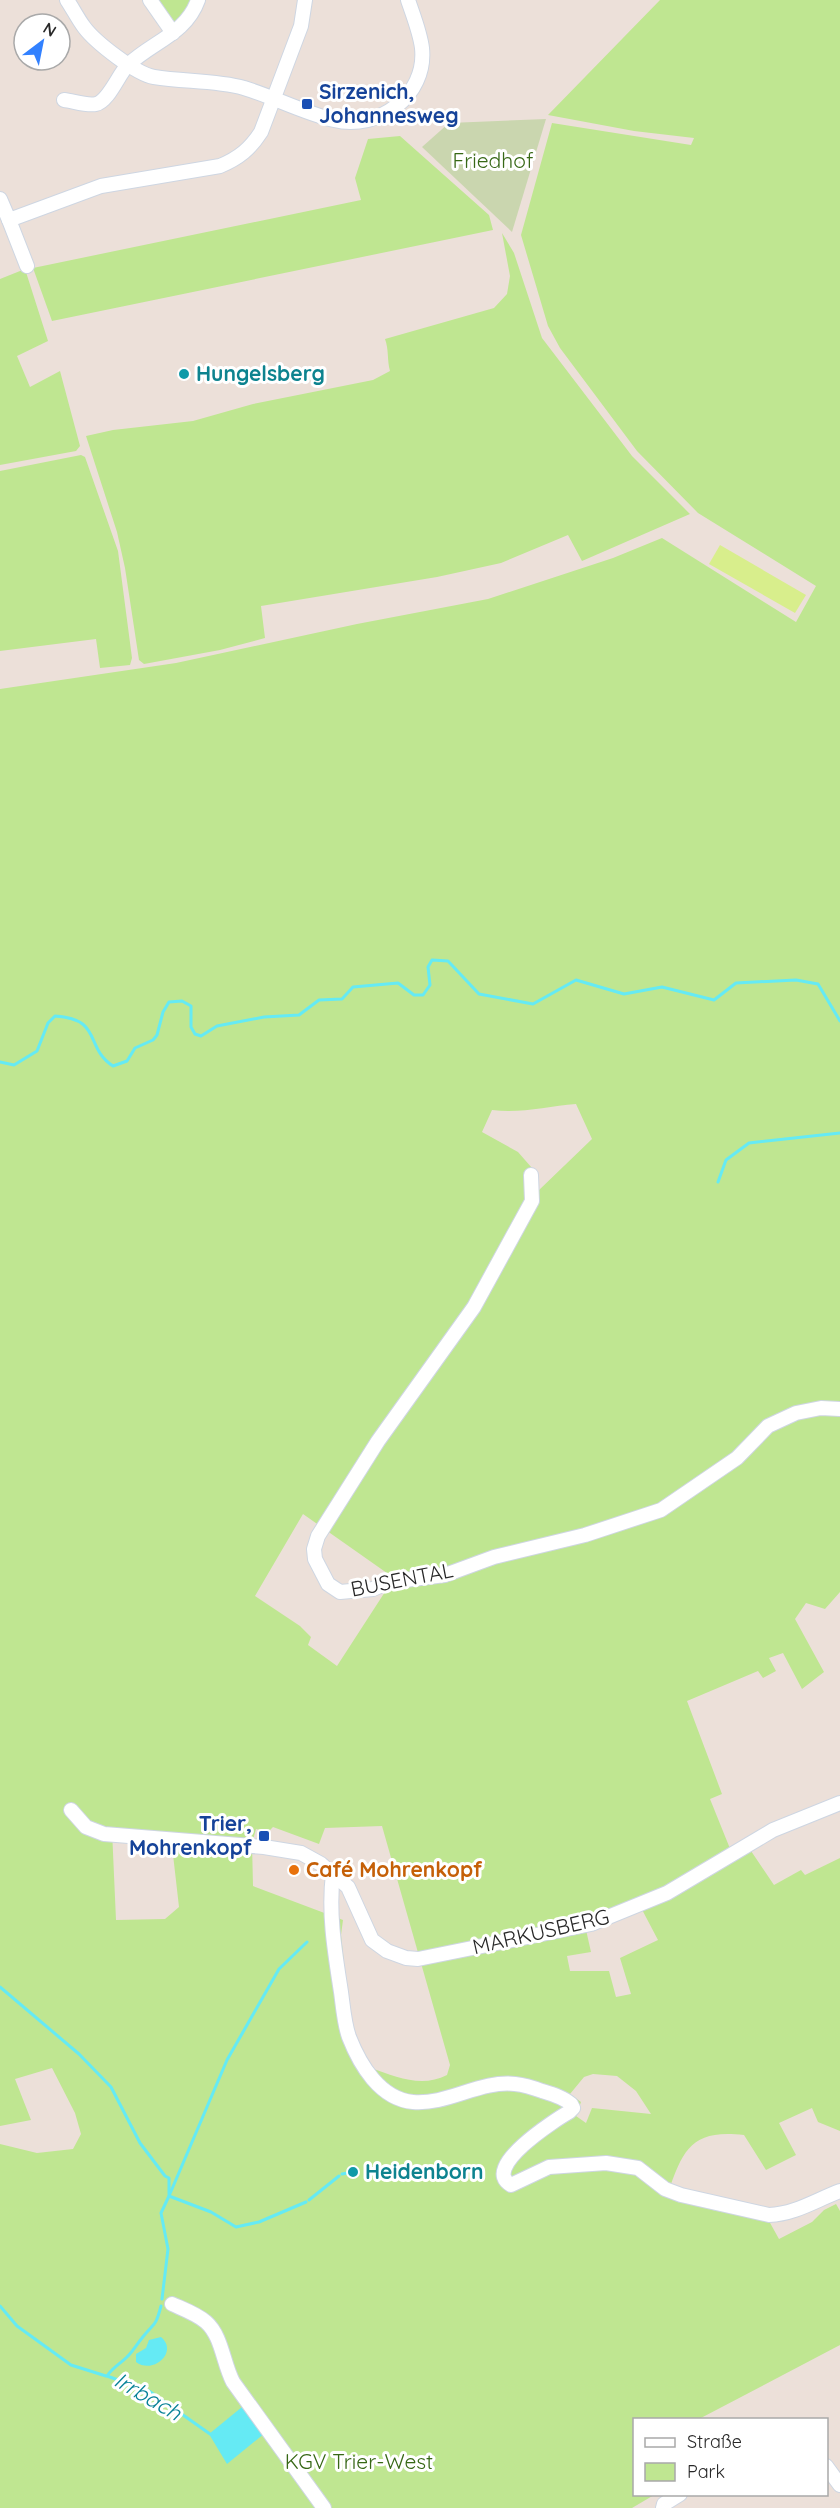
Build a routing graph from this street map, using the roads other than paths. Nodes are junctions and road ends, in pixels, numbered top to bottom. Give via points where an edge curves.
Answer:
1 (67, 0) edge
2 (150, 0) edge
3 (198, 0) edge
4 (305, 0) edge
5 (408, 0) edge
6 (173, 33) junction
7 (127, 65) junction
8 (274, 98) junction
9 (64, 100) dead end
10 (0, 200) edge
11 (9, 220) junction
12 (27, 266) dead end
13 (531, 1175) dead end
14 (840, 1409) edge
15 (840, 1803) edge
16 (71, 1810) dead end
17 (333, 1874) junction
18 (840, 2191) edge
19 (172, 2304) dead end
20 (828, 2469) edge
21 (840, 2485) edge
22 (677, 2496) edge
23 (324, 2508) edge
24 (663, 2508) edge

1 - 7 street via 85,29
2 - 6 street
3 - 6 street via 185,24
4 - 8 street via 301,26
5 - 8 street via 422,48 421,66 403,101 387,114 358,123 335,120
6 - 7 street
7 - 8 street via 150,76 206,81
7 - 9 street via 104,99 96,104
8 - 11 street via 261,132 236,159 220,166 101,186
10 - 11 street
11 - 12 street
13 - 14 street, BUSENTAL via 532,1201 474,1307 378,1441 318,1536 315,1559 328,1584 340,1592 445,1575 494,1557 585,1535 661,1510 737,1458 768,1426 796,1413
15 - 17 street, MARKUSBERG via 773,1830 667,1893 602,1920 428,1958 406,1959 372,1940 348,1887
16 - 17 street, MARKUSBERG via 87,1827 104,1834 301,1853
17 - 18 street via 330,1897 346,2025 358,2057 373,2079 398,2099 411,2102 431,2102 490,2085 515,2084 571,2104 573,2108 516,2151 504,2167 506,2183 511,2185 549,2167 606,2163 638,2168 681,2195 769,2215 800,2209
19 - 23 street via 206,2321 233,2382
20 - 21 street
22 - 24 street

